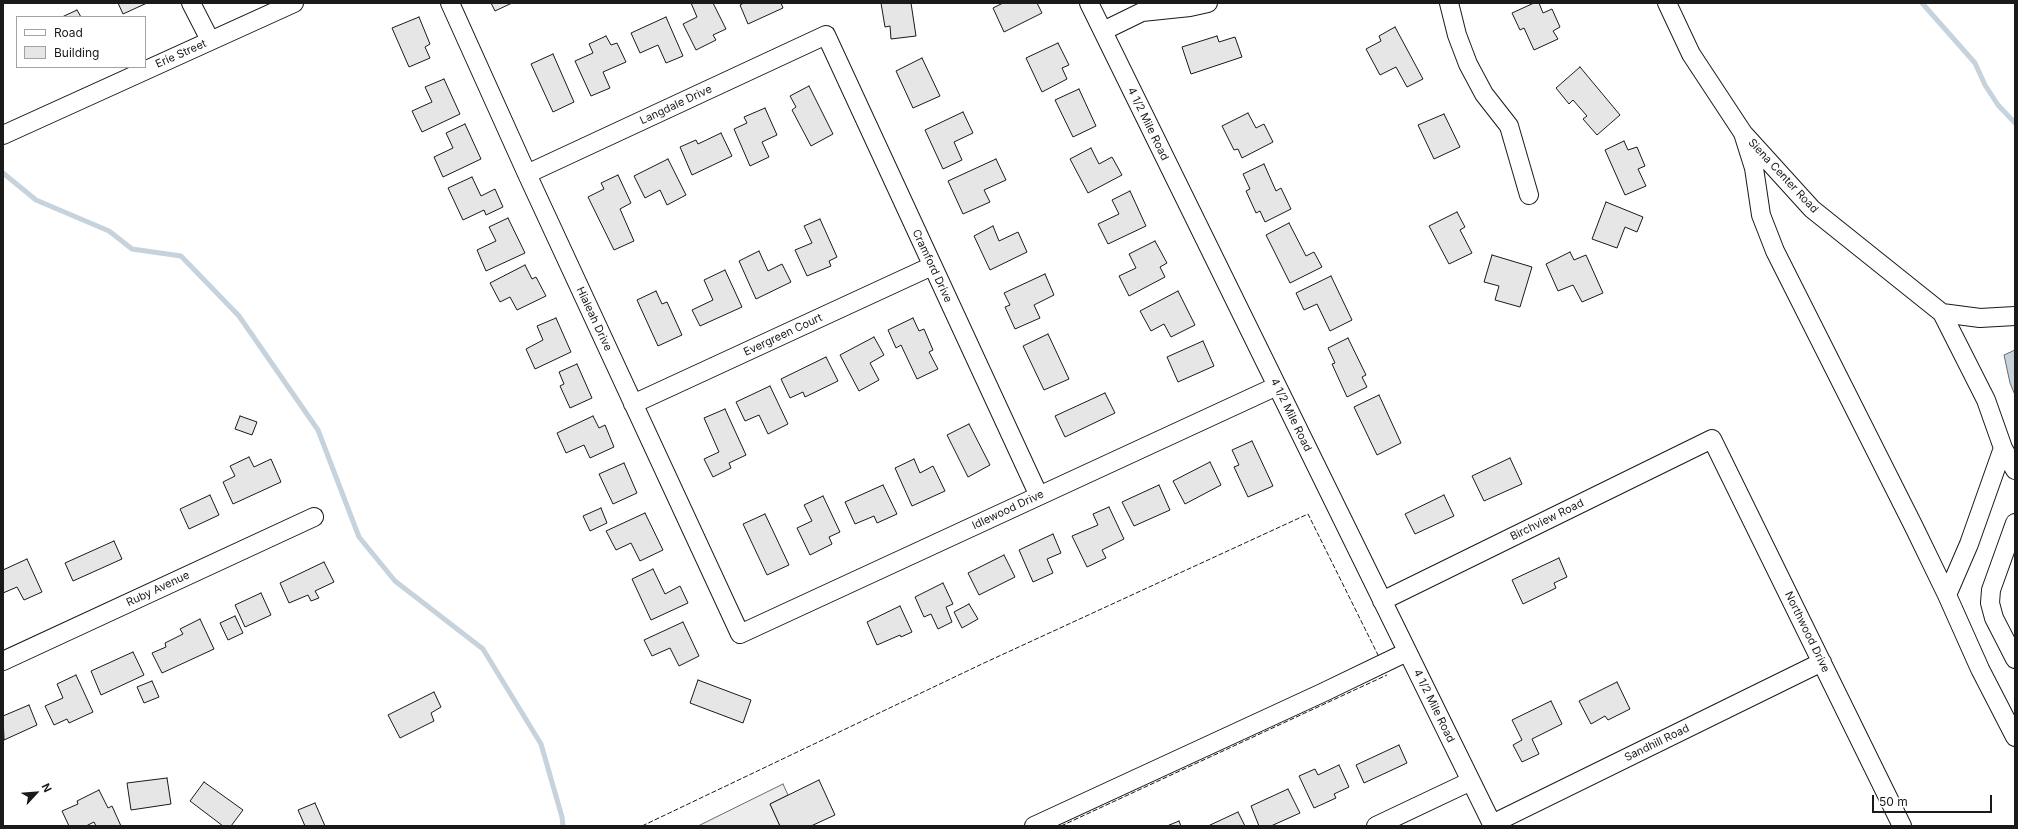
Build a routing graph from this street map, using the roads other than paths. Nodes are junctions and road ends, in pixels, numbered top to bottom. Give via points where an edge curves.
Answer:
1 (191, 3) edge
2 (294, 3) edge
3 (450, 3) edge
4 (1090, 3) edge
5 (1208, 3) edge
6 (1449, 3) edge
7 (1667, 3) edge
8 (1103, 31) junction
9 (826, 35) joint
10 (210, 40) junction
11 (1743, 133) junction
12 (3, 135) edge
13 (527, 174) junction
14 (1529, 194) dead end
15 (932, 266) junction
16 (1942, 314) junction
17 (2015, 316) edge
18 (1277, 386) junction
19 (633, 404) junction
20 (1712, 439) joint
21 (2003, 448) junction
22 (2015, 470) edge
23 (1039, 496) junction
24 (314, 517) dead end
25 (2015, 523) edge
26 (1947, 595) junction
27 (1382, 600) junction
28 (740, 634) joint
29 (1407, 652) junction
30 (2015, 659) edge
31 (3, 661) edge
32 (1822, 662) junction
33 (2015, 737) edge
34 (1471, 782) junction
35 (1492, 825) edge
36 (1034, 826) edge
37 (1376, 826) edge
38 (1902, 826) edge

1 - 10 street
2 - 10 street, Erie Street
3 - 13 street, Hialeah Drive
4 - 8 street, 4 1/2 Mile Road
5 - 8 street via 1142,12
6 - 14 street via 1468,64 1484,94 1509,126
7 - 11 street, Siena Center Road via 1691,54
8 - 18 street, 4 1/2 Mile Road
9 - 13 street, Langdale Drive
9 - 15 street, Cramford Drive
10 - 12 street, Erie Street
11 - 16 street, Siena Center Road via 1812,209
11 - 26 street via 1754,168 1761,214 1775,251
13 - 19 street, Hialeah Drive
15 - 19 street, Evergreen Court
15 - 23 street, Cramford Drive
16 - 17 street via 1980,318
16 - 21 street, Siena Center Road via 1986,400
18 - 23 street, Idlewood Drive
18 - 27 street, 4 1/2 Mile Road
19 - 28 street, Hialeah Drive
20 - 27 street, Birchview Road
20 - 32 street, Northwood Drive
21 - 22 street, Siena Center Road
21 - 26 street via 1969,544
23 - 28 street, Idlewood Drive
24 - 31 street, Ruby Avenue
25 - 30 street via 1991,590 1990,603 1994,618
26 - 33 street via 1980,669
27 - 29 street, 4 1/2 Mile Road
29 - 34 street, 4 1/2 Mile Road
29 - 36 street
32 - 35 street, Sandhill Road
32 - 38 street, Northwood Drive
34 - 35 street, 4 1/2 Mile Road
34 - 37 street

